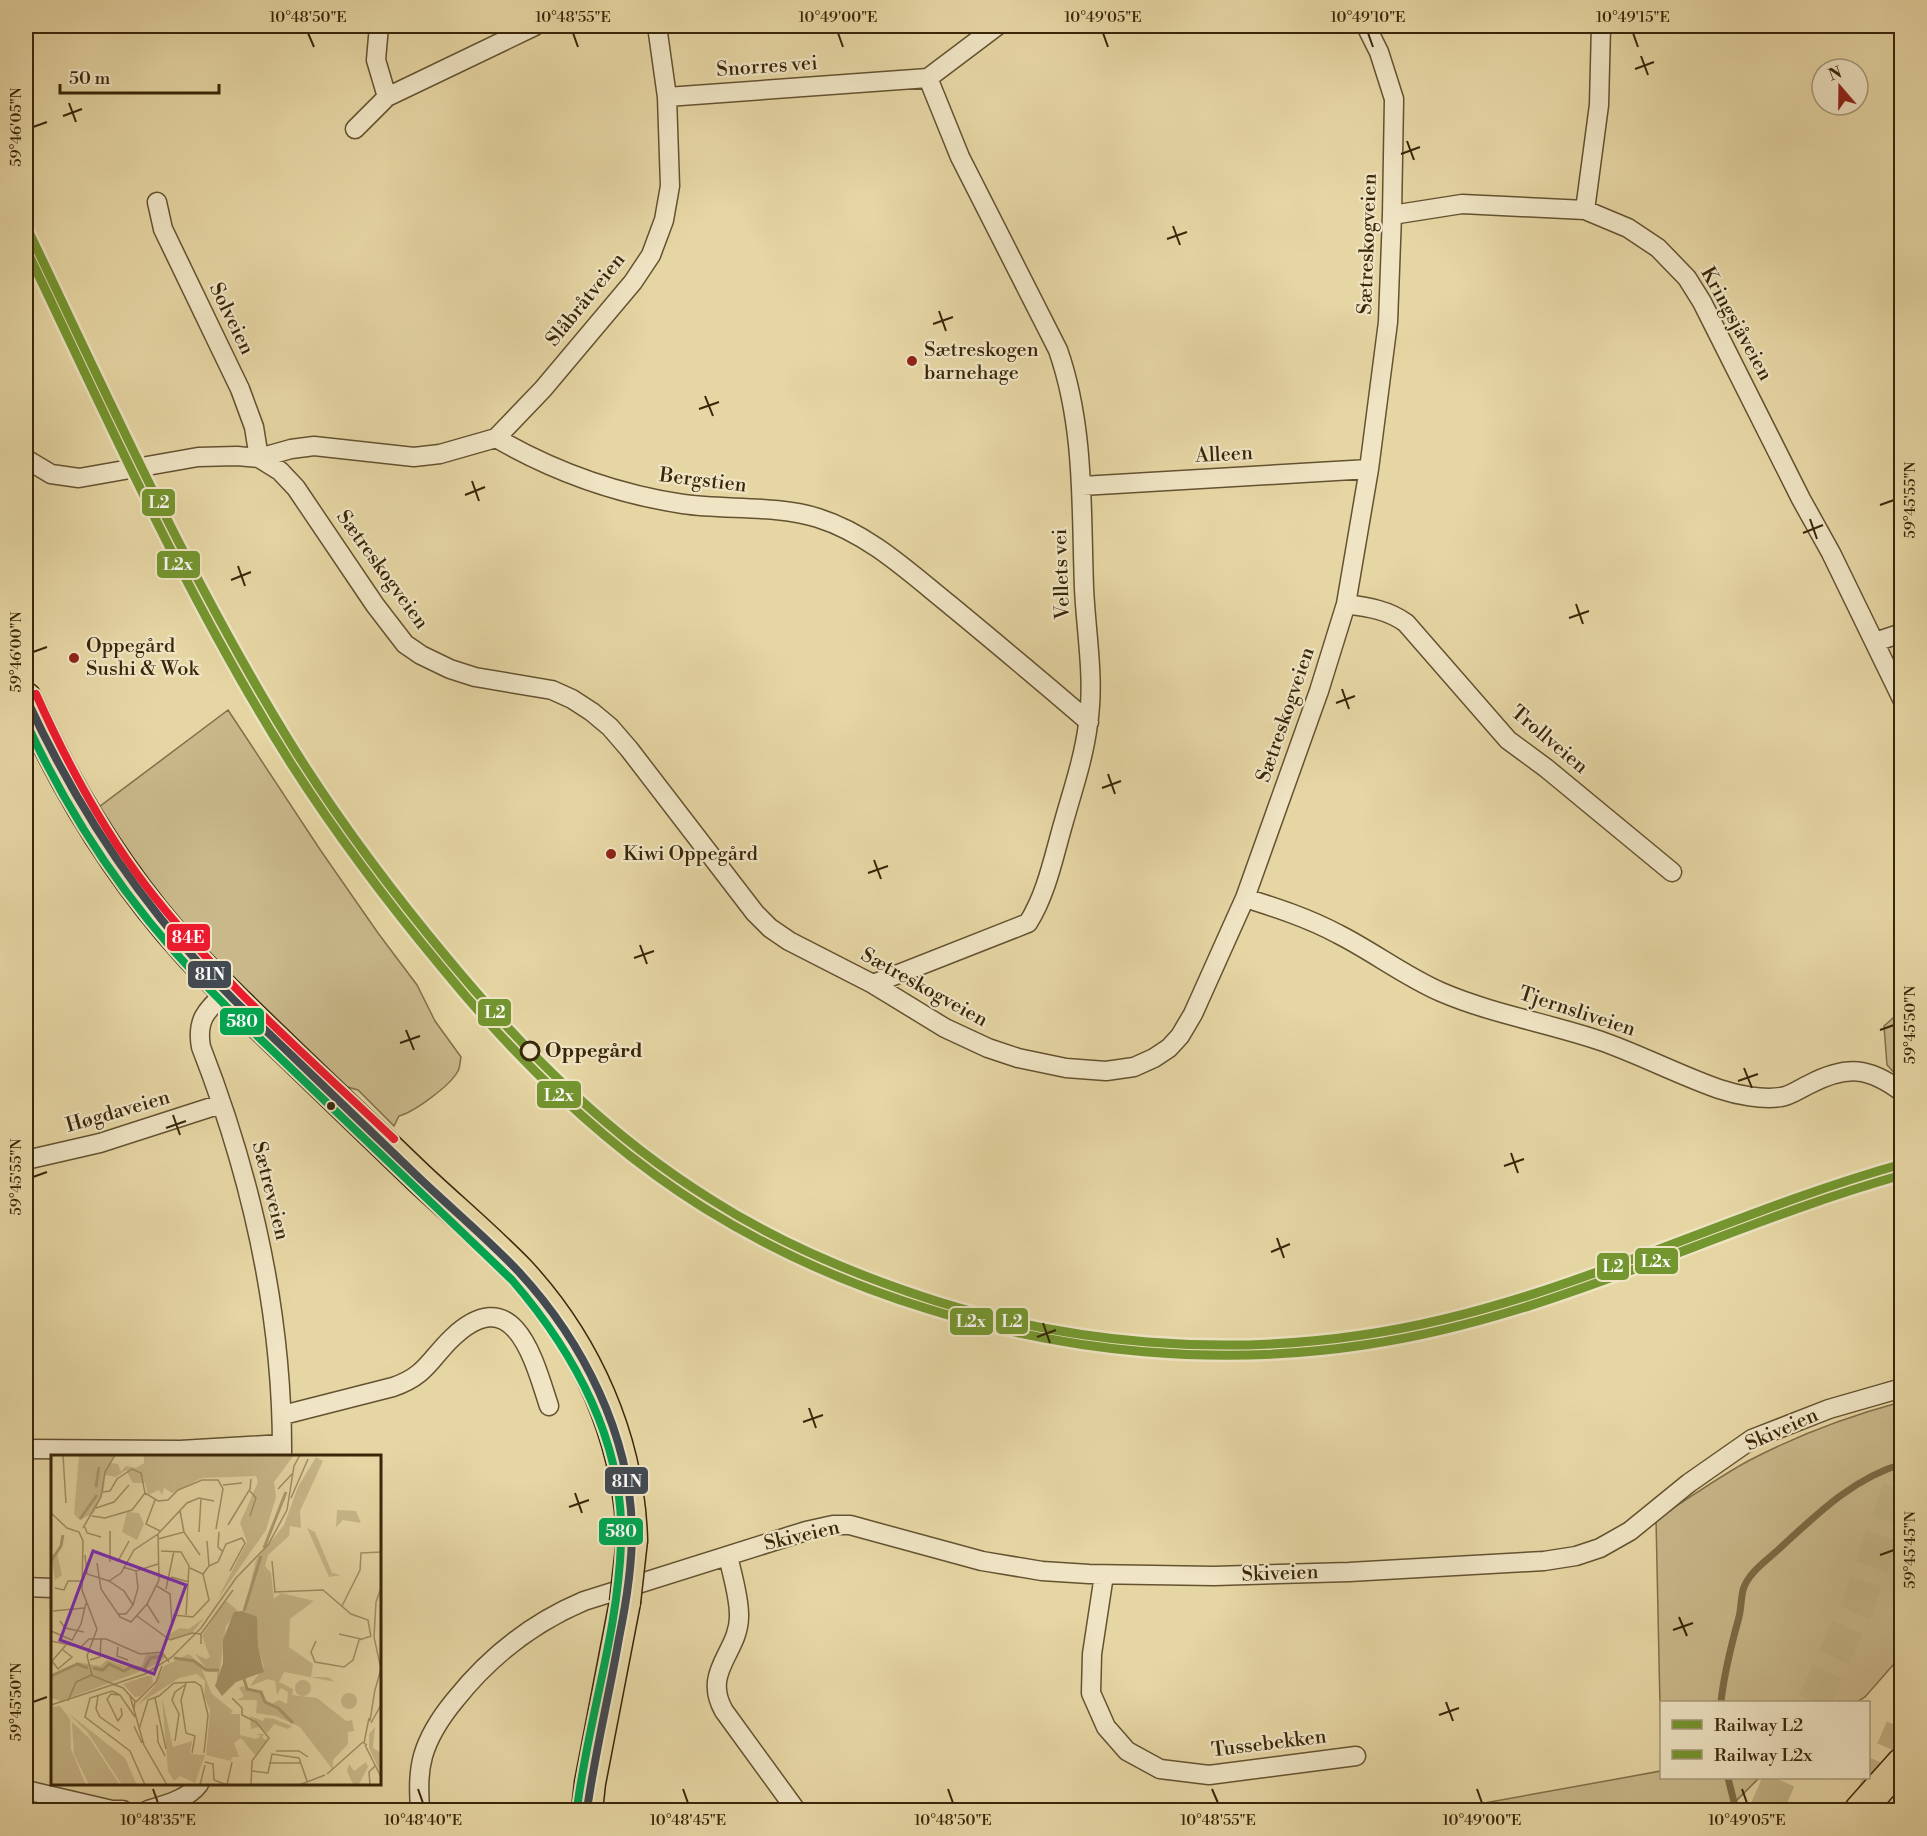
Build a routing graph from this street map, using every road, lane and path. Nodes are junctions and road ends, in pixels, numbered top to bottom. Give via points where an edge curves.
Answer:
1 (379, 26) edge
2 (535, 26) edge
3 (657, 26) edge
4 (996, 26) edge
5 (1366, 26) edge
6 (1601, 26) edge
7 (928, 78) junction
8 (387, 97) junction
9 (667, 97) junction
10 (355, 129) dead end
11 (157, 202) dead end
12 (1585, 210) junction
13 (1392, 215) junction
14 (496, 438) junction
15 (259, 458) junction
16 (26, 459) edge
17 (1369, 469) junction
18 (1082, 486) junction
19 (1346, 604) junction
20 (1902, 633) edge
21 (1875, 642) junction
22 (26, 698) edge
23 (1902, 699) edge
24 (1089, 722) junction
25 (1671, 872) dead end
26 (1245, 898) junction
27 (873, 984) junction
28 (226, 992) junction
29 (1902, 1092) edge
30 (221, 1104) junction
31 (26, 1160) edge
32 (1902, 1388) edge
33 (549, 1406) dead end
34 (283, 1415) junction
35 (26, 1449) edge
36 (282, 1450) edge
37 (728, 1556) junction
38 (1104, 1575) junction
39 (26, 1587) edge
40 (51, 1588) edge
41 (1356, 1756) dead end
42 (1902, 1763) edge
43 (198, 1786) edge
44 (26, 1790) edge
45 (123, 1810) edge
46 (148, 1810) edge
47 (420, 1810) edge
48 (587, 1810) edge
49 (796, 1810) edge
50 (1860, 1810) edge

1 - 8 street via 376,60
2 - 8 street
3 - 9 street, Slåbråtveien
4 - 7 street
5 - 13 street, Sætreskogveien via 1380,52 1394,99
6 - 12 street via 1599,105
7 - 9 street, Snorres vei
7 - 18 street, Vellets vei via 960,157 1058,350 1068,378
8 - 10 street
9 - 14 street, Slåbråtveien via 670,186 664,220 651,255 550,380
11 - 15 street, Solveien via 163,229 240,389 254,427
12 - 13 street, Kringsjåveien via 1462,204
12 - 21 street, Kringsjåveien via 1628,228 1658,248 1687,278
13 - 17 street, Sætreskogveien via 1388,322
14 - 15 street via 414,457 314,446
14 - 24 street, Bergstien via 555,467 634,495 684,504 795,513 842,527 883,551
15 - 16 street via 213,456 175,460 79,478 45,472
15 - 27 street, Sætreskogveien via 280,471 296,488 405,644 450,669 475,678 552,690 592,712 629,749 724,875 770,928
17 - 18 street, Alleen
17 - 19 street, Sætreskogveien
18 - 24 street, Vellets vei
19 - 25 street, Trollveien via 1381,610 1406,622 1508,740
19 - 26 street, Sætreskogveien via 1316,701
20 - 21 street
21 - 23 street, Kringsjåveien
22 - 28 main road via 70,788 125,874
24 - 27 street, Vellets vei via 1051,866 1038,907 1028,923
26 - 27 street, Sætreskogveien via 1180,1036 1169,1048 1134,1067 1106,1071 1066,1068 1018,1058 945,1028
26 - 29 street, Tjernsliveien via 1337,933 1439,991 1603,1042 1720,1089 1783,1097 1820,1078 1862,1071 1883,1078
28 - 30 street, Sætreveien via 202,1018 199,1034
28 - 48 main road, bridge via 504,1257 544,1301 603,1399 626,1476 632,1540 625,1602
30 - 31 street, Høgdaveien via 99,1143
30 - 34 street, Sætreveien via 240,1155 258,1232 276,1335
32 - 38 street, Skiveien via 1829,1409 1752,1439 1630,1531 1576,1556 1349,1572
33 - 34 street via 521,1335 505,1321 487,1317 457,1334 411,1380
34 - 36 street, Sætreveien
35 - 36 street, Sætreveien
37 - 38 street, Skiveien via 815,1528 850,1525 1013,1567
37 - 47 street, Skiveien via 584,1601 539,1623 501,1652 466,1687 431,1735 420,1772
37 - 49 street via 739,1615 737,1629 718,1671 717,1699
38 - 41 street, Tussebekken via 1092,1654 1091,1693 1106,1727 1127,1751 1160,1769 1209,1775
39 - 40 street
42 - 50 main road
43 - 46 street via 170,1804
44 - 45 street

